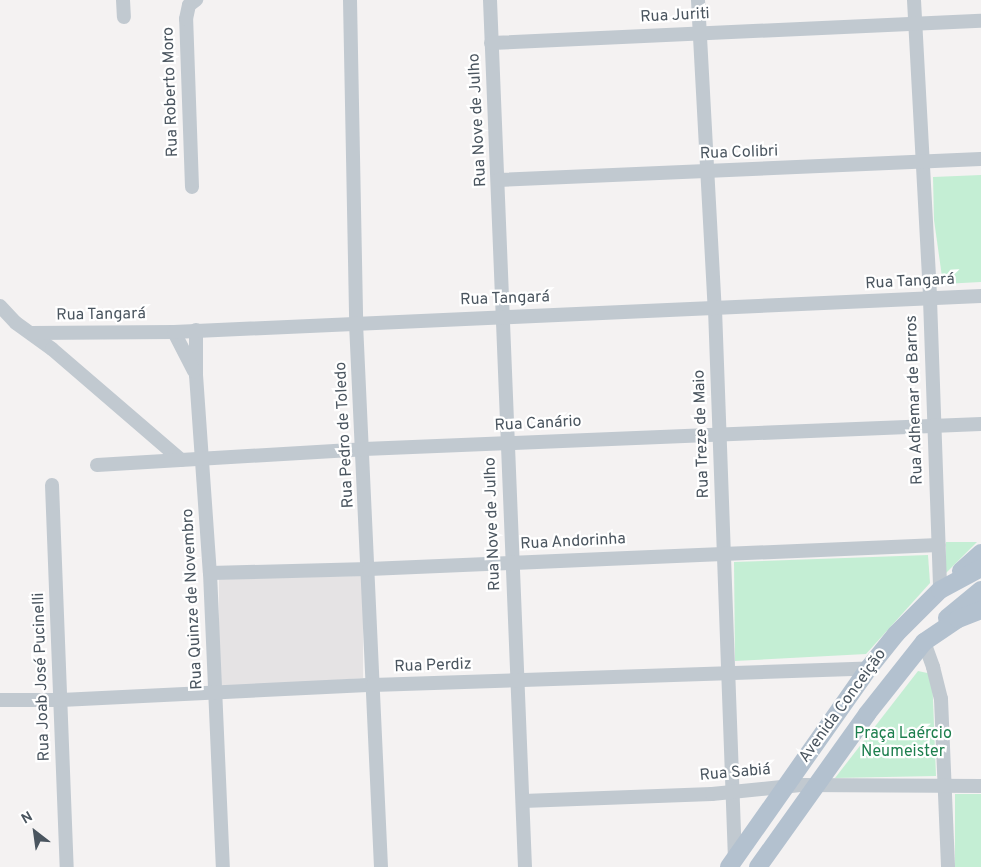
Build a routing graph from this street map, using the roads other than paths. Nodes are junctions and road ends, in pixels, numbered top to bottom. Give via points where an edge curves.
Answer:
1 (123, 0) edge
2 (196, 0) edge
3 (350, 0) edge
4 (490, 0) edge
5 (698, 0) edge
6 (914, 0) edge
7 (124, 17) dead end
8 (981, 21) edge
9 (916, 23) junction
10 (700, 33) junction
11 (491, 43) junction
12 (981, 159) edge
13 (922, 164) junction
14 (707, 172) junction
15 (498, 180) junction
16 (192, 187) dead end
17 (981, 296) edge
18 (930, 299) junction
19 (0, 306) edge
20 (715, 309) junction
21 (504, 316) junction
22 (356, 323) junction
23 (196, 330) junction
24 (174, 332) junction
25 (31, 333) junction
26 (196, 375) junction
27 (981, 424) edge
28 (933, 426) junction
29 (719, 434) junction
30 (507, 443) junction
31 (364, 449) junction
32 (181, 460) junction
33 (203, 460) junction
34 (97, 465) dead end
35 (52, 485) dead end
36 (938, 546) junction
37 (724, 553) junction
38 (981, 553) edge
39 (513, 563) junction
40 (981, 568) edge
41 (369, 569) junction
42 (210, 573) junction
43 (940, 590) junction
44 (981, 590) edge
45 (978, 613) edge
46 (924, 642) junction
47 (868, 669) junction
48 (729, 672) junction
49 (517, 681) junction
50 (373, 685) junction
51 (214, 693) junction
52 (0, 700) edge
53 (61, 700) junction
54 (817, 785) junction
55 (785, 786) junction
56 (981, 786) edge
57 (944, 787) junction
58 (734, 792) junction
59 (523, 801) junction
60 (733, 864) edge
61 (67, 867) edge
62 (223, 867) edge
63 (381, 867) edge
64 (525, 867) edge
65 (758, 867) edge
66 (948, 867) edge

1 - 7 street
2 - 16 street, Rua Roberto Moro via 189,6 186,19
3 - 22 street, Rua Pedro de Toledo
4 - 11 street, Rua Nove de Julho
5 - 10 street, Rua Treze de Maio
6 - 9 street, Rua Adhemar de Barros
8 - 9 street, Rua Juriti
9 - 10 street, Rua Juriti
9 - 13 street, Rua Adhemar de Barros
10 - 11 street, Rua Juriti
10 - 14 street, Rua Treze de Maio
11 - 15 street, Rua Nove de Julho
12 - 13 street, Rua Colibri
13 - 14 street, Rua Colibri
13 - 18 street, Rua Adhemar de Barros
14 - 15 street, Rua Colibri
14 - 20 street, Rua Treze de Maio
15 - 21 street, Rua Nove de Julho
17 - 18 street, Rua Tangará
18 - 20 street, Rua Tangará
18 - 28 street, Rua Adhemar de Barros
19 - 25 street
20 - 21 street, Rua Tangará
20 - 29 street, Rua Treze de Maio
21 - 22 street, Rua Tangará
21 - 30 street, Rua Nove de Julho
22 - 23 street, Rua Tangará
22 - 31 street, Rua Pedro de Toledo
23 - 24 street, Rua Tangará
23 - 26 street, Rua Quinze de Novembro
24 - 25 street, Rua Tangará
24 - 26 street
25 - 32 street
26 - 33 street, Rua Quinze de Novembro
27 - 28 street, Rua Canário
28 - 29 street, Rua Canário
28 - 36 street, Rua Adhemar de Barros
29 - 30 street, Rua Canário
29 - 37 street, Rua Treze de Maio
30 - 31 street, Rua Canário
30 - 39 street, Rua Nove de Julho
31 - 33 street, Rua Canário
31 - 41 street, Rua Pedro de Toledo
32 - 33 street, Rua Canário
32 - 34 street, Rua Canário
33 - 42 street, Rua Quinze de Novembro
35 - 53 street, Rua Joab José Pucinelli
36 - 37 street, Rua Andorinha
36 - 43 street, Rua Adhemar de Barros
37 - 39 street, Rua Andorinha
37 - 48 street, Rua Treze de Maio
38 - 43 main road
39 - 41 street, Rua Andorinha
39 - 49 street, Rua Nove de Julho
40 - 43 main road, Avenida Conceição
41 - 42 street, Rua Andorinha
41 - 50 street, Rua Pedro de Toledo
42 - 51 street, Rua Quinze de Novembro
43 - 47 main road, Avenida Conceição via 896,634
44 - 46 main road via 943,621
45 - 46 main road, Avenida Conceição via 958,619
46 - 54 main road, Avenida Conceição
46 - 57 street via 941,699
47 - 48 street, Rua Perdiz
47 - 55 main road, Avenida Conceição
48 - 49 street, Rua Perdiz
48 - 58 street, Rua Treze de Maio
49 - 50 street, Rua Perdiz
49 - 59 street, Rua Nove de Julho
50 - 51 street, Rua Perdiz
50 - 63 street, Rua Pedro de Toledo
51 - 53 street, Rua Perdiz
51 - 62 street, Rua Quinze de Novembro
52 - 53 street, Rua Perdiz
53 - 61 street, Rua Joab José Pucinelli
54 - 55 street, Rua Sabiá
54 - 57 street, Rua Sabiá
54 - 65 main road, Avenida Conceição
55 - 58 street, Rua Sabiá
55 - 60 main road, Avenida Conceição
56 - 57 street, Rua Sabiá
57 - 66 street
58 - 59 street, Rua Sabiá
58 - 60 street, Rua Treze de Maio
59 - 64 street, Rua Nove de Julho

